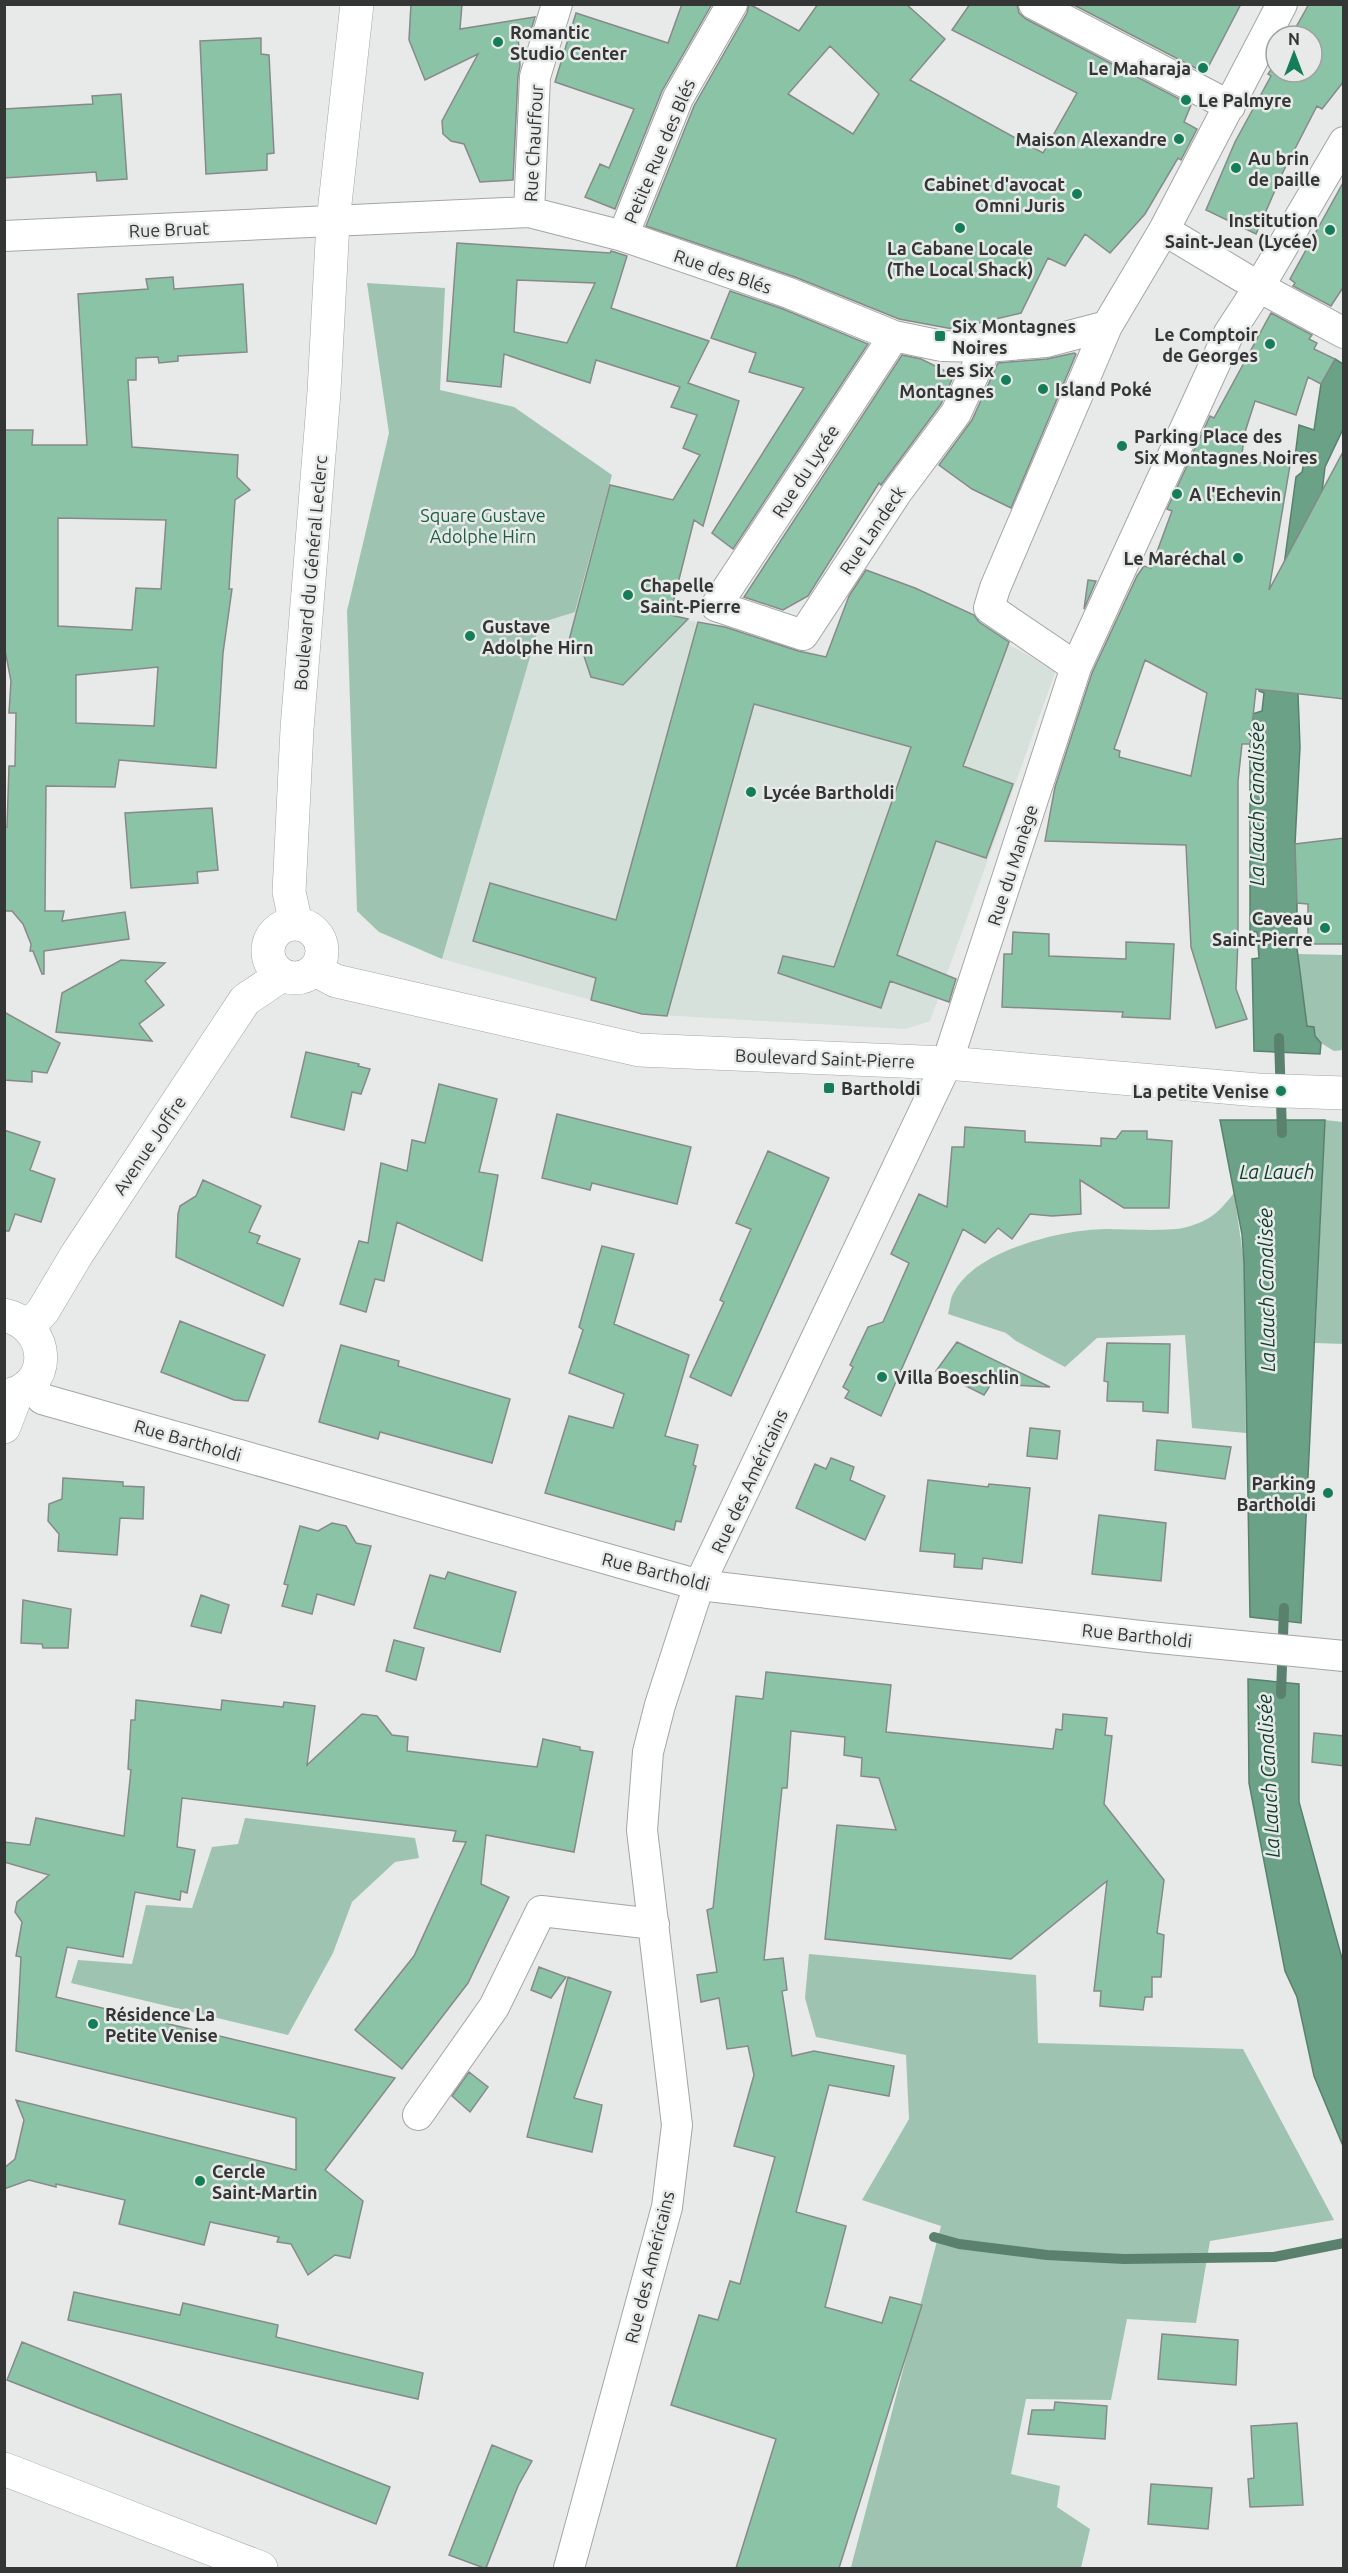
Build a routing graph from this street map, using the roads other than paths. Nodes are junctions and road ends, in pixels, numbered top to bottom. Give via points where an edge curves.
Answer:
1 (357, 4) edge
2 (557, 4) edge
3 (732, 4) edge
4 (1034, 4) edge
5 (1282, 4) edge
6 (1230, 106) junction
7 (1344, 142) edge
8 (529, 212) junction
9 (333, 222) junction
10 (1164, 230) junction
11 (4, 236) edge
12 (623, 236) junction
13 (1258, 287) junction
14 (1107, 326) junction
15 (1334, 328) edge
16 (894, 336) junction
17 (986, 347) junction
18 (716, 606) joint
19 (1076, 667) junction
20 (296, 924) junction
21 (315, 970) junction
22 (282, 975) junction
23 (947, 1063) junction
24 (1334, 1093) edge
25 (16, 1321) edge
26 (17, 1391) edge
27 (4, 1427) edge
28 (699, 1585) junction
29 (1344, 1656) edge
30 (654, 1924) junction
31 (418, 2115) dead end
32 (4, 2469) edge
33 (261, 2568) edge
34 (569, 2568) edge

1 - 9 street, Boulevard du Général Leclerc
2 - 8 street, Rue Chauffour via 536,77
3 - 12 street, Petite Rue des Blés via 678,98
4 - 6 street
5 - 6 street
6 - 10 street
7 - 13 street, Rue du Manège
8 - 9 street, Rue des Blés
8 - 12 street, Rue des Blés
9 - 11 street, Rue Bruat
9 - 20 street, Boulevard du Général Leclerc via 324,392 297,729 289,892
10 - 13 street
10 - 14 street
12 - 16 street, Rue des Blés via 789,293
13 - 15 street
13 - 19 street, Rue du Manège via 1229,333
14 - 17 street, Rue des Blés via 1046,342
14 - 19 street via 989,608
16 - 17 street, Rue des Blés via 942,346
16 - 18 street, Rue du Lycée
17 - 18 street, Rue Landeck via 956,413 897,492 803,635
19 - 23 street, Rue du Manège
20 - 21 street via 319,937 322,954
20 - 22 street via 279,929 269,944 271,963
21 - 22 street via 300,977
21 - 23 street, Boulevard Saint-Pierre via 336,981 639,1050
22 - 25 street, Avenue Joffre via 245,1000 43,1311
23 - 24 street, Boulevard Saint-Pierre
23 - 28 street, Rue des Américains
25 - 26 street via 37,1337 41,1351 40,1365
26 - 27 street
26 - 28 street, Rue Bartholdi
28 - 29 street, Rue Bartholdi
28 - 30 street, Rue des Américains via 648,1752 642,1830
30 - 31 street via 541,1911 494,2007
30 - 34 street, Rue des Américains via 677,2125 667,2207
32 - 33 street

